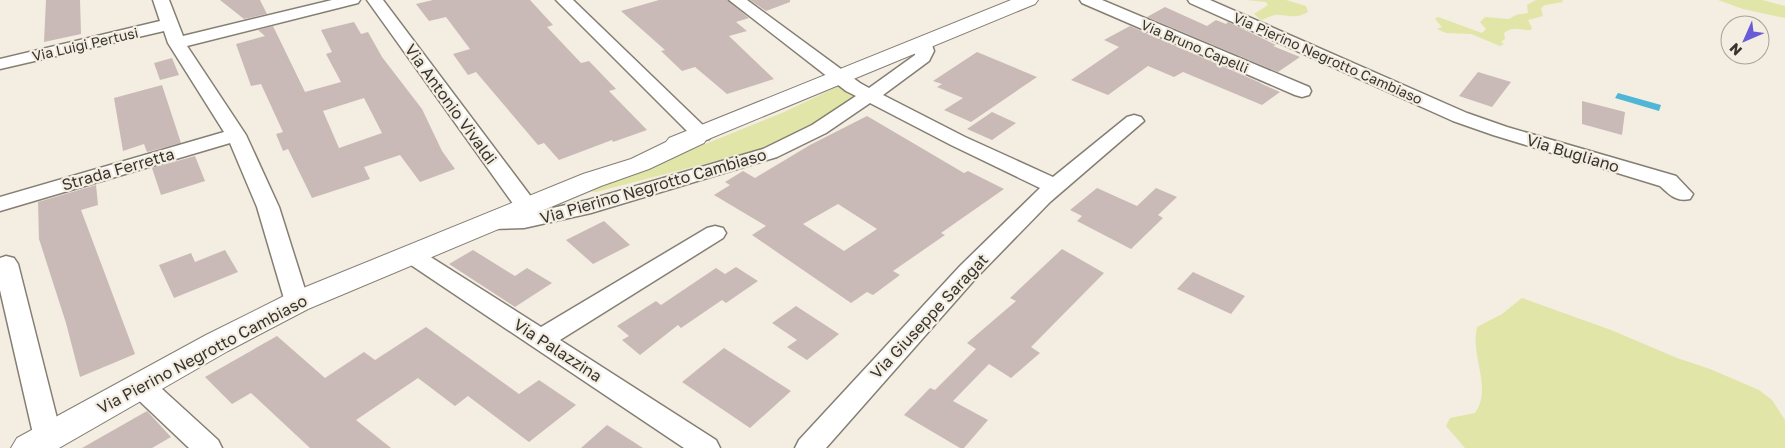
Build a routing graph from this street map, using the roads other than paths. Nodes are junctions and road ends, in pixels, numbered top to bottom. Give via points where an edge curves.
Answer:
1 (162, 0) edge
2 (352, 0) edge
3 (375, 0) edge
4 (564, 0) edge
5 (737, 0) edge
6 (1028, 0) edge
7 (1088, 0) edge
8 (1196, 0) edge
9 (170, 24) junction
10 (177, 43) junction
11 (924, 43) junction
12 (0, 64) edge
13 (838, 77) junction
14 (1302, 91) dead end
15 (870, 96) junction
16 (1460, 117) joint
17 (1134, 121) dead end
18 (236, 135) junction
19 (698, 136) junction
20 (1054, 186) junction
21 (1682, 194) dead end
22 (0, 204) edge
23 (527, 207) junction
24 (490, 222) junction
25 (715, 234) dead end
26 (410, 254) junction
27 (6, 264) dead end
28 (297, 302) junction
29 (542, 339) junction
30 (140, 385) junction
31 (38, 443) edge
32 (208, 448) edge
33 (706, 448) edge
34 (809, 448) edge

1 - 9 street
2 - 10 street
3 - 23 street, Via Antonio Vivaldi
4 - 19 street
5 - 13 street
6 - 11 street, Via Pierino Negrotto Cambiaso
7 - 14 street, Via Bruno Capelli
8 - 16 street, Via Pierino Negrotto Cambiaso
9 - 10 street
9 - 12 street, Via Luigi Pertusi
10 - 18 street
11 - 13 street, Via Pierino Negrotto Cambiaso
11 - 15 street, Via Pierino Negrotto Cambiaso via 922,58
13 - 15 street
13 - 19 street, Via Pierino Negrotto Cambiaso
15 - 20 street
15 - 24 street, Via Pierino Negrotto Cambiaso via 819,130 754,160 581,208 524,221
16 - 21 street, Via Bugliano via 1668,181
17 - 20 street, Via Giuseppe Saragat
18 - 22 street, Strada Ferretta
18 - 28 street via 268,207
19 - 23 street, Via Pierino Negrotto Cambiaso via 647,161
20 - 34 street, Via Giuseppe Saragat via 968,272
23 - 24 street, Via Pierino Negrotto Cambiaso
24 - 26 street, Via Pierino Negrotto Cambiaso
25 - 29 street
26 - 28 street, Via Pierino Negrotto Cambiaso
26 - 29 street, Via Palazzina
27 - 31 street
28 - 30 street, Via Pierino Negrotto Cambiaso
29 - 33 street, Via Palazzina
30 - 31 street, Via Pierino Negrotto Cambiaso
30 - 32 street

